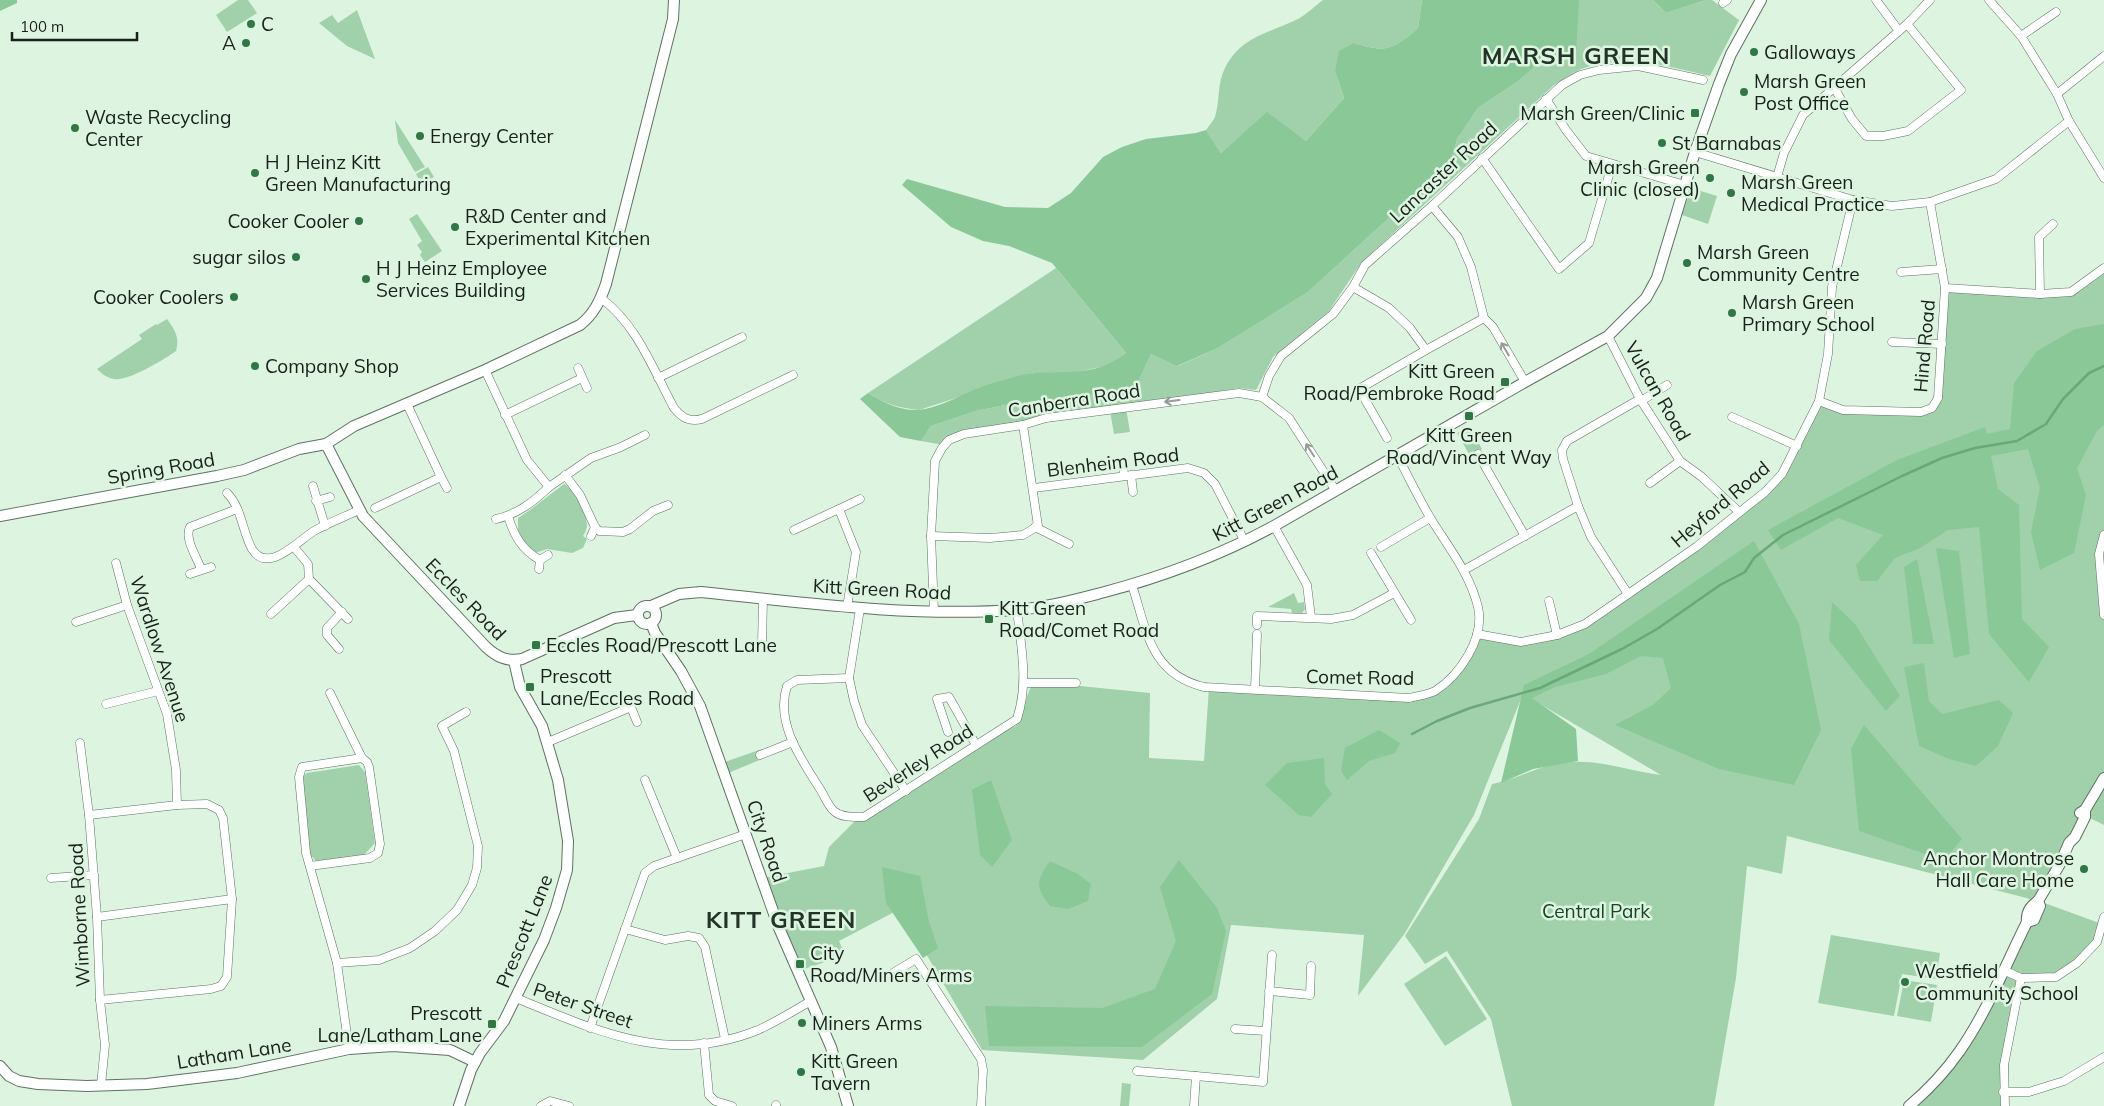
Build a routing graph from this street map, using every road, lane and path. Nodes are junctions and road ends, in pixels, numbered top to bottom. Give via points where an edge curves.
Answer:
1 (674, 0) edge
2 (1876, 0) edge
3 (1930, 0) edge
4 (1989, 0) edge
5 (1758, 1) edge
6 (2056, 12) dead end
7 (1907, 24) junction
8 (1900, 31) junction
9 (2021, 36) junction
10 (2104, 56) edge
11 (1703, 80) dead end
12 (1835, 89) junction
13 (2057, 94) junction
14 (1546, 98) junction
15 (2069, 121) junction
16 (1695, 152) junction
17 (1482, 158) junction
18 (1612, 165) junction
19 (1777, 177) junction
20 (2104, 178) edge
21 (1685, 185) junction
22 (1853, 200) junction
23 (1930, 202) junction
24 (1432, 206) junction
25 (2053, 224) dead end
26 (2104, 268) edge
27 (1942, 269) junction
28 (1901, 272) dead end
29 (1353, 288) junction
30 (1945, 288) junction
31 (2040, 294) junction
32 (601, 298) junction
33 (1484, 318) junction
34 (1608, 336) junction
35 (742, 337) dead end
36 (1892, 342) dead end
37 (1942, 344) junction
38 (1426, 350) junction
39 (578, 368) dead end
40 (484, 370) junction
41 (793, 375) dead end
42 (582, 378) junction
43 (658, 378) junction
44 (1524, 382) junction
45 (1667, 385) dead end
46 (587, 388) dead end
47 (1239, 393) junction
48 (1262, 397) junction
49 (1640, 400) junction
50 (1819, 401) junction
51 (1236, 402) dead end
52 (407, 404) junction
53 (505, 415) junction
54 (1732, 417) dead end
55 (1023, 425) junction
56 (645, 435) dead end
57 (1387, 438) dead end
58 (326, 444) junction
59 (1797, 446) junction
60 (1478, 454) dead end
61 (1397, 455) junction
62 (1680, 460) junction
63 (1124, 462) dead end
64 (565, 475) junction
65 (1128, 476) junction
66 (441, 477) junction
67 (1650, 483) dead end
68 (313, 486) dead end
69 (549, 487) junction
70 (447, 488) dead end
71 (1034, 488) junction
72 (1336, 491) junction
73 (386, 492) dead end
74 (1133, 492) dead end
75 (227, 493) dead end
76 (330, 497) dead end
77 (860, 499) dead end
78 (316, 501) junction
79 (390, 501) junction
80 (668, 506) dead end
81 (1578, 506) junction
82 (375, 508) dead end
83 (237, 509) junction
84 (840, 509) junction
85 (359, 510) junction
86 (1739, 512) junction
87 (0, 516) edge
88 (508, 516) junction
89 (1430, 518) junction
90 (496, 519) dead end
91 (324, 526) junction
92 (1274, 526) junction
93 (594, 527) junction
94 (1036, 527) junction
95 (794, 530) dead end
96 (2104, 535) edge
97 (591, 536) dead end
98 (932, 536) junction
99 (1525, 536) junction
100 (1245, 542) junction
101 (1069, 544) dead end
102 (294, 547) junction
103 (1381, 547) dead end
104 (1371, 552) dead end
105 (548, 555) dead end
106 (540, 560) junction
107 (116, 563) dead end
108 (211, 567) dead end
109 (201, 569) junction
110 (539, 569) dead end
111 (1464, 570) junction
112 (190, 574) dead end
113 (309, 579) junction
114 (1132, 585) junction
115 (1394, 592) junction
116 (1628, 594) junction
117 (763, 598) junction
118 (1549, 602) dead end
119 (127, 605) junction
120 (651, 606) junction
121 (847, 607) junction
122 (860, 609) junction
123 (1017, 610) junction
124 (342, 612) junction
125 (934, 612) junction
126 (271, 614) dead end
127 (637, 615) junction
128 (2104, 615) edge
129 (1310, 617) junction
130 (348, 619) dead end
131 (1411, 620) dead end
132 (76, 622) dead end
133 (651, 623) junction
134 (1257, 625) dead end
135 (1256, 634) dead end
136 (1478, 634) junction
137 (1557, 635) junction
138 (762, 646) dead end
139 (338, 649) dead end
140 (514, 661) junction
141 (849, 678) junction
142 (1025, 683) junction
143 (1076, 683) dead end
144 (1255, 689) junction
145 (158, 691) junction
146 (330, 693) dead end
147 (106, 704) dead end
148 (466, 712) dead end
149 (637, 722) dead end
150 (948, 732) dead end
151 (548, 742) junction
152 (793, 742) junction
153 (80, 743) dead end
154 (976, 745) junction
155 (760, 755) dead end
156 (362, 758) junction
157 (2104, 778) edge
158 (645, 780) dead end
159 (906, 791) junction
160 (177, 805) junction
161 (89, 815) junction
162 (746, 834) junction
163 (677, 858) junction
164 (310, 866) junction
165 (94, 875) junction
166 (51, 878) dead end
167 (232, 899) junction
168 (97, 916) junction
169 (2104, 917) edge
170 (625, 929) junction
171 (1272, 955) dead end
172 (337, 963) junction
173 (1311, 966) dead end
174 (2003, 970) junction
175 (893, 973) dead end
176 (2021, 978) junction
177 (1269, 992) junction
178 (516, 998) junction
179 (100, 1000) junction
180 (811, 1001) junction
181 (590, 1028) junction
182 (1235, 1029) dead end
183 (1266, 1031) junction
184 (725, 1040) junction
185 (704, 1043) junction
186 (349, 1049) junction
187 (2104, 1057) edge
188 (475, 1062) junction
189 (0, 1066) edge
190 (1137, 1071) dead end
191 (1196, 1076) junction
192 (101, 1086) junction
193 (2004, 1092) junction
194 (459, 1106) edge
195 (541, 1106) edge
196 (569, 1106) edge
197 (732, 1106) edge
198 (848, 1106) edge
199 (980, 1106) edge
200 (1194, 1106) edge
201 (1910, 1106) edge
202 (2005, 1106) edge

1 - 32 street via 673,20
2 - 8 street
3 - 7 street
4 - 9 street
5 - 16 street, Kitt Green Road via 1718,84
6 - 9 street
7 - 8 street
7 - 12 street via 1961,90 1908,131 1866,136
8 - 12 street
9 - 13 street
10 - 13 street
11 - 14 street, Lancaster Road via 1638,66 1599,70 1580,75
12 - 19 street via 1803,115 1784,153
13 - 15 street
14 - 17 street, Lancaster Road
14 - 18 street via 1586,156
15 - 20 street
15 - 23 street via 1996,179
16 - 19 street
16 - 21 street, Kitt Green Road
17 - 18 street via 1559,269 1588,243
17 - 24 street, Lancaster Road
18 - 21 street
19 - 22 street
21 - 34 street, Kitt Green Road via 1657,278 1646,298
22 - 23 street via 1892,206
22 - 50 street, Heyford Road via 1832,287 1828,354
23 - 27 street, Hind Road
24 - 29 street, Lancaster Road via 1365,264
24 - 33 street via 1458,237 1471,267
25 - 31 street via 2039,237
26 - 31 street via 2071,292
27 - 28 street
27 - 30 street, Hind Road
29 - 38 street via 1389,308 1410,328
29 - 48 street, Lancaster Road via 1333,314 1281,356
30 - 31 street
30 - 37 street, Hind Road
32 - 40 street via 580,326
32 - 43 street via 620,314 634,333
33 - 38 street
44 -> 33 street via 1493,327
34 - 44 street, Kitt Green Road
34 - 49 street, Vulcan Road
35 - 43 street
36 - 37 street
37 - 50 street, Hind Road via 1938,398 1932,408 1921,412 1843,410
38 - 57 street via 1359,389
39 - 42 street
40 - 52 street
40 - 53 street
41 - 43 street via 702,419 692,420 679,414
42 - 46 street
42 - 53 street
44 - 61 street, Kitt Green Road
45 - 49 street
47 - 48 street, Canberra Road
47 - 51 street
47 -> 55 street, Canberra Road via 1046,418
72 -> 48 street, Canberra Road via 1289,418
49 - 62 street, Vulcan Road
49 - 81 street via 1567,441 1562,450 1563,459
50 - 59 street, Heyford Road
52 - 58 street via 354,426
52 - 66 street
53 - 69 street via 527,460
54 - 59 street
55 - 71 street
55 - 98 street, Canberra Road via 964,434 949,440 942,448 935,461
56 - 64 street via 591,458
58 - 85 street, Eccles Road
58 - 87 street, Spring Road via 299,449 244,470 217,476
59 - 86 street, Heyford Road via 1782,474
60 - 99 street
61 - 72 street, Kitt Green Road
61 - 89 street, Comet Road
62 - 67 street, Vulcan Road
62 - 86 street, Vulcan Road
63 - 65 street
64 - 69 street
64 - 93 street via 580,495
65 - 71 street, Blenheim Road
65 - 74 street
65 - 100 street, Blenheim Road via 1188,468 1204,474 1215,484
66 - 70 street
66 - 79 street
68 - 78 street
69 - 88 street via 522,510
71 - 94 street
72 - 92 street, Kitt Green Road
73 - 79 street
75 - 83 street
76 - 78 street
77 - 84 street
78 - 91 street
79 - 82 street
80 - 93 street via 653,511 623,532 604,532
81 - 99 street
81 - 116 street via 1591,537
83 - 102 street via 256,553 275,557
83 - 109 street via 190,526 188,533 192,551
84 - 95 street
84 - 121 street via 856,552
85 - 91 street
85 - 140 street, Eccles Road via 486,647 500,658
86 - 116 street, Heyford Road via 1696,548
88 - 90 street
88 - 106 street via 519,542
89 - 103 street
89 - 111 street, Comet Road
91 - 102 street
92 - 100 street, Kitt Green Road
92 - 129 street via 1307,585
93 - 97 street
94 - 98 street via 1023,535 990,538
94 - 101 street
96 - 128 street via 2099,554
98 - 125 street, Canberra Road
99 - 111 street
100 - 114 street, Kitt Green Road via 1189,566
102 - 113 street via 308,564
104 - 115 street
105 - 106 street
106 - 110 street
107 - 119 street, Wardlow Avenue
108 - 109 street
109 - 112 street
111 - 136 street, Comet Road via 1478,608
113 - 124 street
113 - 126 street
114 - 123 street, Kitt Green Road
114 - 144 street, Comet Road via 1155,652 1168,670 1189,683
115 - 129 street via 1353,614 1331,619
115 - 131 street
116 - 137 street, Heyford Road via 1585,624
117 - 120 street, Kitt Green Road via 701,592 673,596
117 - 121 street, Kitt Green Road
117 - 138 street
118 - 137 street
119 - 132 street
119 - 145 street, Wardlow Avenue
120 - 127 street via 641,607
120 - 133 street via 656,616
121 - 122 street, Kitt Green Road
122 - 125 street, Kitt Green Road
122 - 141 street
123 - 125 street, Kitt Green Road
123 - 142 street, Beverley Road
124 - 130 street
124 - 139 street via 328,628 327,636
127 - 133 street via 641,622
127 - 140 street, Eccles Road via 614,618
129 - 134 street via 1257,616
133 - 162 street, City Road via 700,706
135 - 144 street
136 - 137 street, Heyford Road via 1521,642
136 - 144 street, Comet Road via 1465,661 1449,681 1432,692 1409,698
140 - 151 street, Prescott Lane via 520,686 537,713
141 - 152 street, Beverley Road via 797,680 787,686 785,712
141 - 159 street via 862,725
142 - 143 street
142 - 154 street, Beverley Road via 1017,719
145 - 147 street
145 - 160 street, Wardlow Avenue via 167,714 176,770
146 - 156 street
148 - 172 street via 442,726 454,751 478,846 472,884 457,910 436,931 410,948 379,960
149 - 151 street via 631,707
150 - 154 street via 937,699 949,697
151 - 178 street, Prescott Lane via 564,813 568,841 567,870 547,932
152 - 155 street
152 - 159 street, Beverley Road via 834,812 864,817
153 - 161 street, Wimborne Road
154 - 159 street, Beverley Road
156 - 164 street via 302,767 299,777
156 - 164 street via 369,767 380,844 378,853 370,858
157 - 174 street via 2085,810 2078,814 2060,864 2038,901 2040,906 2034,920 2027,922
158 - 163 street
160 - 161 street
160 - 167 street via 207,804 219,810 223,818
161 - 165 street, Wimborne Road
162 - 163 street
162 - 180 street, City Road via 779,928
163 - 170 street via 654,866 645,873
164 - 172 street
165 - 166 street
165 - 168 street, Wimborne Road
167 - 168 street
167 - 179 street via 227,977 221,986
168 - 179 street, Wimborne Road
169 - 176 street via 2097,942 2077,963 2056,978
170 - 181 street
170 - 184 street via 665,940 688,936 699,938 705,948
171 - 177 street
172 - 186 street
173 - 177 street via 1310,995
174 - 176 street
174 - 201 street via 1960,1051
175 - 199 street via 916,959 963,1029 982,1064
176 - 193 street via 2004,1065
177 - 183 street
178 - 181 street, Peter Street
178 - 188 street, Prescott Lane
179 - 192 street, Wimborne Road via 105,1045
180 - 184 street, Peter Street via 758,1030
180 - 198 street, City Road via 831,1047
181 - 185 street, Peter Street via 619,1038 649,1043
182 - 183 street
183 - 191 street via 1263,1082
184 - 185 street, Peter Street
185 - 197 street via 709,1095 715,1101
186 - 188 street, Latham Lane via 392,1046 442,1049
186 - 192 street, Latham Lane via 236,1073
187 - 193 street via 2064,1080 2029,1092
188 - 194 street, Prescott Lane
189 - 192 street, Latham Lane via 19,1081
190 - 191 street
191 - 200 street
193 - 202 street
195 - 196 street via 550,1101

